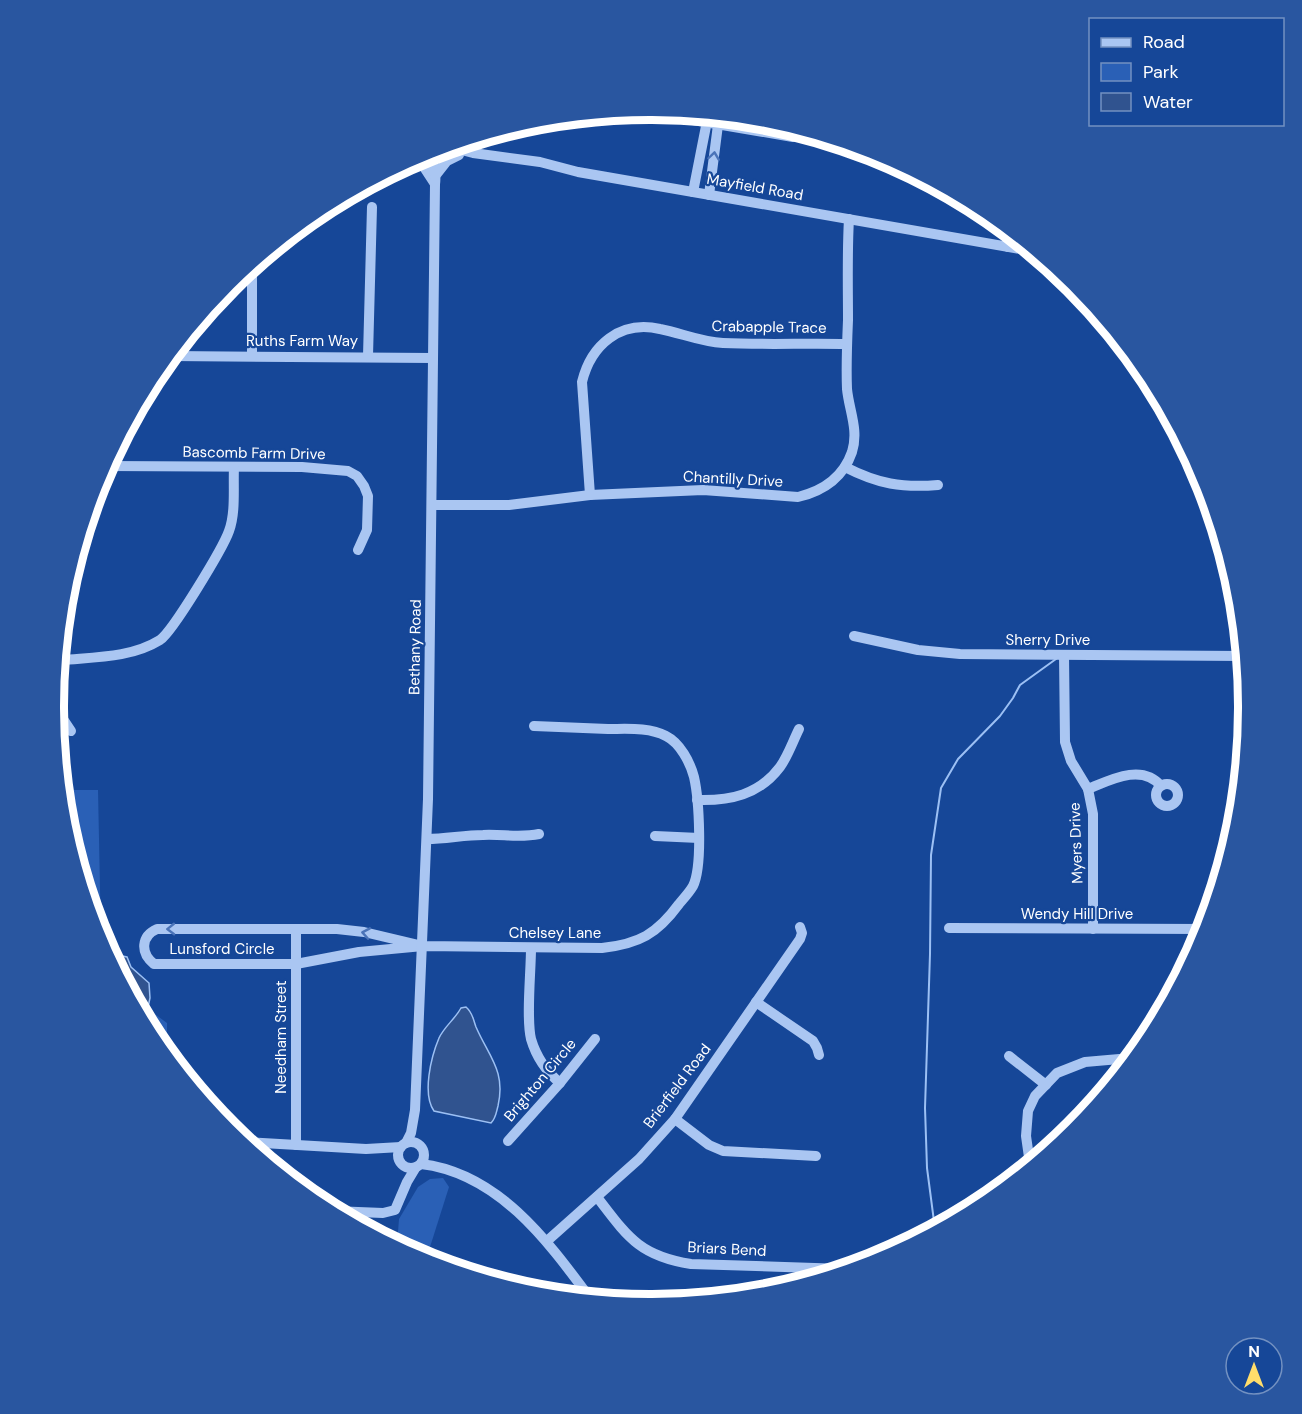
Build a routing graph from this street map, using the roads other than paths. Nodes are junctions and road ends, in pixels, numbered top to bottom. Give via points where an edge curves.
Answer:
1 (706, 124) edge
2 (718, 125) edge
3 (465, 151) edge
4 (473, 153) junction
5 (455, 155) edge
6 (459, 155) junction
7 (432, 163) edge
8 (425, 166) edge
9 (435, 179) junction
10 (693, 192) junction
11 (709, 195) junction
12 (372, 207) dead end
13 (849, 219) junction
14 (1008, 242) edge
15 (1008, 247) junction
16 (1016, 248) edge
17 (252, 277) edge
18 (847, 344) junction
19 (182, 356) edge
20 (252, 356) junction
21 (368, 356) junction
22 (433, 358) junction
23 (117, 466) edge
24 (234, 467) junction
25 (845, 467) junction
26 (938, 485) dead end
27 (590, 495) junction
28 (432, 505) junction
29 (358, 550) dead end
30 (854, 636) dead end
31 (1064, 655) junction
32 (1235, 656) edge
33 (67, 660) edge
34 (65, 722) edge
35 (534, 726) dead end
36 (799, 729) dead end
37 (71, 731) dead end
38 (1158, 782) dead end
39 (1088, 789) junction
40 (697, 800) junction
41 (539, 834) dead end
42 (654, 836) dead end
43 (699, 838) junction
44 (427, 839) junction
45 (800, 927) dead end
46 (950, 928) dead end
47 (1093, 929) junction
48 (1194, 929) edge
49 (296, 930) junction
50 (423, 946) junction
51 (531, 948) junction
52 (296, 964) junction
53 (756, 1002) junction
54 (595, 1039) dead end
55 (819, 1055) dead end
56 (1009, 1056) dead end
57 (1120, 1059) edge
58 (560, 1083) junction
59 (1046, 1085) junction
60 (415, 1110) junction
61 (675, 1119) junction
62 (508, 1141) dead end
63 (258, 1143) edge
64 (296, 1145) junction
65 (404, 1145) junction
66 (366, 1149) junction
67 (1029, 1155) edge
68 (816, 1156) dead end
69 (420, 1158) junction
70 (402, 1164) junction
71 (407, 1182) junction
72 (597, 1197) junction
73 (352, 1211) edge
74 (547, 1241) junction
75 (821, 1268) edge
76 (583, 1289) edge

1 - 10 street
11 -> 2 street
3 - 4 street, Mayfield Road
4 - 6 street, Mayfield Road
4 - 10 street, Mayfield Road
5 - 6 street, Mayfield Road
6 - 9 street via 447,161
7 - 9 street, Bethany Road
8 - 9 street
9 - 22 street, Bethany Road
10 - 11 street, Mayfield Road
11 - 13 street, Mayfield Road
12 - 21 street
13 - 15 street, Mayfield Road
13 - 18 street, Chantilly Drive
14 - 15 street
15 - 16 street, Mayfield Road
17 - 20 street
18 - 25 street, Chantilly Drive via 847,390 855,435
18 - 27 street, Crabapple Trace via 721,343 647,327 613,336 592,355 582,382
19 - 20 street, Ruths Farm Way
20 - 21 street, Ruths Farm Way
21 - 22 street, Ruths Farm Way
22 - 28 street, Bethany Road
23 - 24 street, Bascomb Farm Drive
24 - 29 street, Bascomb Farm Drive via 314,467 348,471 357,476 368,496 367,531
24 - 33 street via 229,531 195,592 162,639 135,651
25 - 26 street via 889,484
25 - 27 street, Chantilly Drive via 825,488 798,497 703,490
27 - 28 street, Chantilly Drive via 509,505
28 - 44 street, Bethany Road
30 - 31 street, Sherry Drive via 943,653
31 - 32 street, Sherry Drive
31 - 39 street, Myers Drive via 1065,742
34 - 37 street
35 - 40 street, Chelsey Lane via 640,729 666,735 688,760
36 - 40 street via 781,765 763,783 726,800
38 - 39 street via 1126,775
39 - 47 street, Myers Drive via 1094,814
40 - 43 street, Chelsey Lane
41 - 44 street
42 - 43 street
43 - 51 street, Chelsey Lane via 693,886 655,932 613,947
44 - 50 street, Bethany Road
45 - 53 street, Brierfield Road via 800,939
46 - 47 street, Wendy Hill Drive
47 - 48 street, Wendy Hill Drive
50 -> 49 street, Lunsford Circle via 364,932
49 - 52 street, Needham Street
49 -> 52 street, Lunsford Circle via 158,929 144,942 147,958 154,964
50 - 51 street, Chelsey Lane
50 - 52 street, Lunsford Circle via 358,952
50 - 60 street, Bethany Road
51 - 58 street via 531,1039 550,1074
52 - 64 street, Needham Street
53 - 55 street via 813,1041
53 - 61 street, Brierfield Road
54 - 58 street, Brighton Circle
56 - 59 street
57 - 59 street via 1085,1062 1057,1073
58 - 62 street, Brighton Circle
59 - 67 street via 1035,1096 1028,1112
60 - 65 street, Bethany Road via 411,1133
60 - 69 street, Bethany Road
61 - 68 street via 723,1151
61 - 72 street, Brierfield Road via 639,1160
63 - 64 street
64 - 66 street
65 - 66 street
65 - 69 street via 415,1143
65 - 70 street via 398,1153
66 - 70 street
69 - 70 street via 410,1168
69 - 71 street
69 - 74 street via 470,1179 513,1207
70 - 71 street
71 - 73 street via 395,1210
72 - 74 street, Brierfield Road
72 - 75 street, Briars Bend via 626,1235 656,1255 691,1264
74 - 76 street

